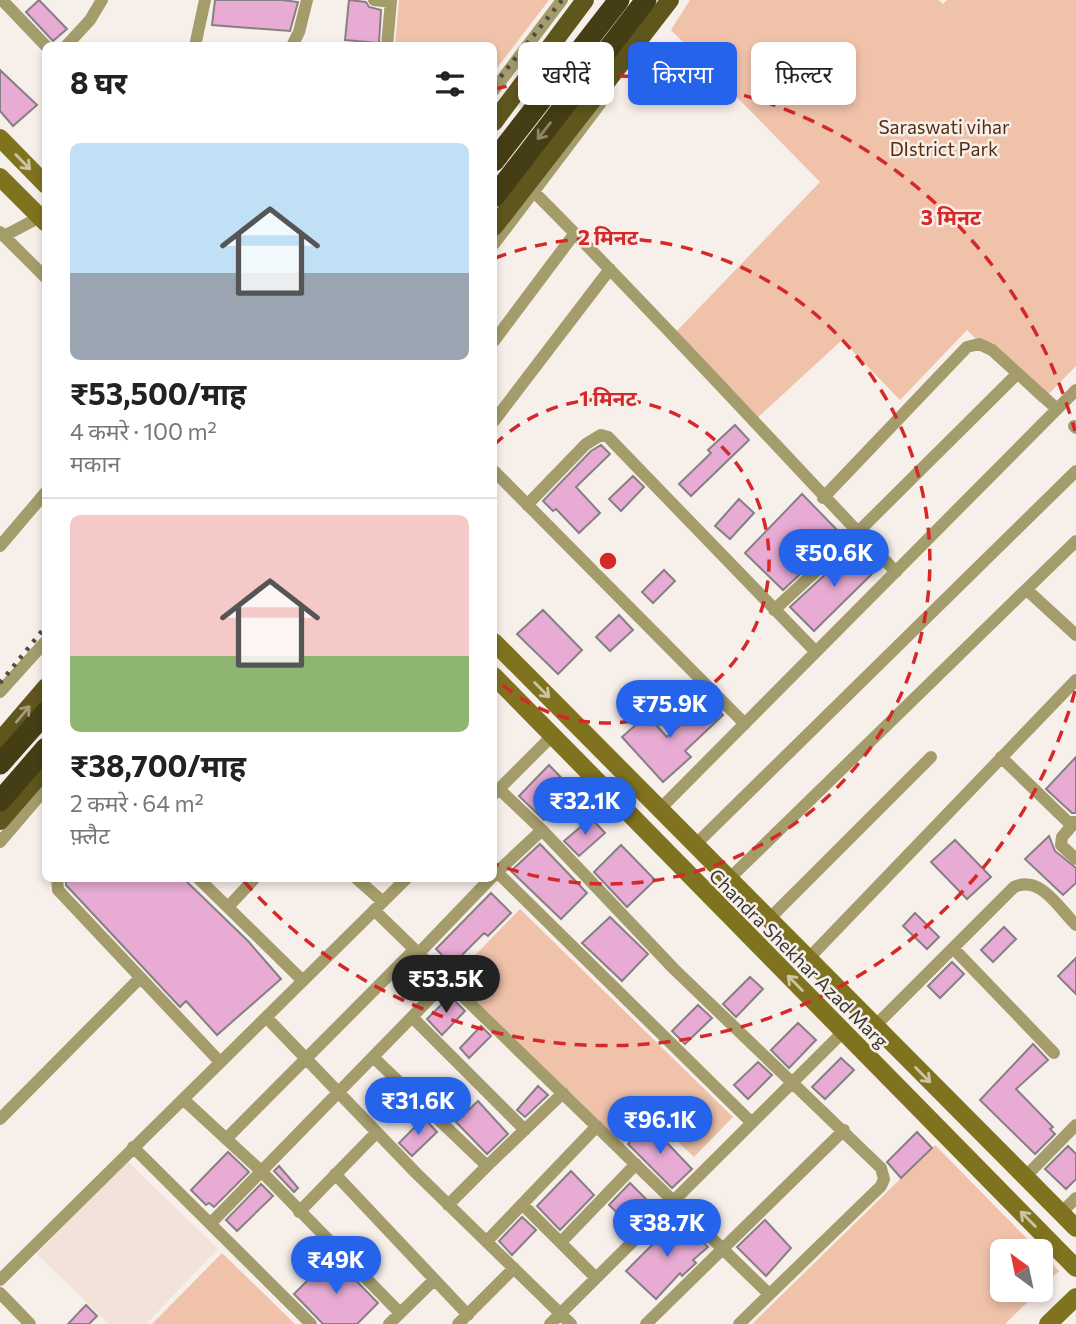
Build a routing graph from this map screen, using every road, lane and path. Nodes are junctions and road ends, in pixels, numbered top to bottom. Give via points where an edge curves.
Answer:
1 (2, 0) edge
2 (102, 0) edge
3 (205, 0) edge
4 (307, 0) edge
5 (374, 0) edge
6 (562, 0) edge
7 (585, 0) edge
8 (619, 0) edge
9 (646, 0) edge
10 (670, 0) edge
11 (678, 0) edge
12 (391, 1) edge
13 (42, 42) edge
14 (70, 42) edge
15 (196, 42) edge
16 (294, 42) edge
17 (387, 42) edge
18 (497, 86) edge
19 (497, 118) edge
20 (0, 138) edge
21 (497, 157) edge
22 (0, 177) edge
23 (42, 181) edge
24 (534, 192) junction
25 (497, 193) edge
26 (42, 219) edge
27 (42, 220) edge
28 (497, 223) edge
29 (575, 233) junction
30 (2, 234) edge
31 (497, 240) edge
32 (610, 269) junction
33 (42, 274) edge
34 (497, 337) edge
35 (1017, 374) junction
36 (1076, 390) edge
37 (1057, 410) junction
38 (497, 417) edge
39 (1076, 471) edge
40 (497, 474) edge
41 (42, 497) edge
42 (823, 498) junction
43 (527, 505) junction
44 (858, 532) junction
45 (1076, 541) edge
46 (0, 546) edge
47 (895, 572) junction
48 (1027, 590) junction
49 (774, 610) junction
50 (1076, 635) edge
51 (42, 645) edge
52 (497, 645) edge
53 (816, 652) junction
54 (497, 679) edge
55 (1076, 680) edge
56 (0, 692) edge
57 (42, 692) edge
58 (42, 717) edge
59 (745, 724) junction
60 (552, 736) junction
61 (0, 741) edge
62 (42, 753) edge
63 (931, 757) dead end
64 (1001, 757) junction
65 (0, 764) edge
66 (42, 773) edge
67 (497, 790) edge
68 (497, 792) edge
69 (42, 793) edge
70 (0, 801) edge
71 (660, 809) junction
72 (0, 821) edge
73 (1076, 822) edge
74 (542, 830) junction
75 (0, 842) edge
76 (695, 845) junction
77 (1076, 859) edge
78 (497, 873) edge
79 (497, 879) edge
80 (729, 879) junction
81 (57, 882) edge
82 (202, 882) edge
83 (251, 882) edge
84 (359, 882) edge
85 (403, 882) edge
86 (488, 882) edge
87 (378, 906) junction
88 (228, 907) junction
89 (769, 919) junction
90 (1076, 926) edge
91 (953, 948) junction
92 (416, 952) junction
93 (808, 959) junction
94 (141, 978) junction
95 (303, 981) junction
96 (446, 982) junction
97 (266, 1017) junction
98 (412, 1017) junction
99 (869, 1020) junction
100 (849, 1038) junction
101 (1054, 1054) dead end
102 (373, 1057) junction
103 (306, 1058) junction
104 (220, 1062) junction
105 (793, 1082) junction
106 (339, 1092) junction
107 (563, 1093) junction
108 (183, 1099) junction
109 (0, 1119) edge
110 (752, 1123) junction
111 (1076, 1125) edge
112 (597, 1126) junction
113 (525, 1129) junction
114 (844, 1130) junction
115 (377, 1132) junction
116 (226, 1139) junction
117 (133, 1147) junction
118 (636, 1164) junction
119 (487, 1166) junction
120 (261, 1171) junction
121 (335, 1174) junction
122 (1025, 1177) junction
123 (1076, 1198) edge
124 (675, 1200) junction
125 (448, 1205) junction
126 (522, 1205) junction
127 (299, 1212) junction
128 (1061, 1213) junction
129 (211, 1223) junction
130 (1076, 1228) edge
131 (487, 1241) junction
132 (561, 1242) junction
133 (723, 1249) junction
134 (514, 1268) junction
135 (1076, 1268) edge
136 (596, 1278) junction
137 (0, 1280) edge
138 (434, 1280) junction
139 (0, 1293) edge
140 (769, 1294) junction
141 (1076, 1297) edge
142 (400, 1313) junction
143 (560, 1314) junction
144 (463, 1320) edge
145 (30, 1324) edge
146 (312, 1324) edge
147 (389, 1324) edge
148 (550, 1324) edge
149 (571, 1324) edge
150 (646, 1324) edge
151 (739, 1324) edge
152 (1048, 1324) edge

1 - 13 street
2 - 14 street
3 - 15 street
4 - 16 street
5 - 12 street
6 - 18 street
7 - 19 main road
8 - 21 highway
9 -> 25 highway
10 - 28 main road
11 - 24 street
12 - 17 street
20 -> 23 street
22 - 26 street
24 - 29 street
24 - 31 street
27 - 30 street
29 - 32 street
29 - 34 street
30 - 33 street
32 - 38 street
32 - 42 street
35 - 37 street
35 - 42 street via 992,351 979,344 967,347
35 - 44 street
36 - 37 street
37 - 47 street
39 - 76 street
40 - 43 street
41 - 46 street
42 - 44 street
43 - 49 street via 586,444 601,435
43 - 59 street
44 - 47 street
44 - 49 street
45 - 48 street
47 - 53 street
48 - 50 street
48 - 80 street
49 - 53 street
51 - 56 street
52 -> 71 street, Chandra Shekhar Azad Marg
53 - 59 street
54 - 60 street, Chandra Shekhar Azad Marg
55 - 64 street
61 -> 57 main road
58 - 65 highway
59 - 71 street
60 - 67 street
100 -> 60 street, Chandra Shekhar Azad Marg
62 - 70 highway
63 - 89 street
64 - 73 street via 1068,822
64 - 93 street
66 - 72 main road
68 - 74 street
69 - 75 street
71 - 76 street, Chandra Shekhar Azad Marg
73 - 77 street via 1062,837 1061,845
74 - 78 street
74 - 105 street via 674,969
76 - 80 street, Chandra Shekhar Azad Marg
79 - 110 street
80 - 89 street, Chandra Shekhar Azad Marg
81 - 94 street via 58,890
82 - 88 street
83 - 88 street
84 - 87 street
85 - 87 street
86 - 92 street
87 - 92 street
87 - 95 street
88 - 95 street
89 - 93 street, Chandra Shekhar Azad Marg
90 - 91 street via 1035,884 1025,882 1014,887
91 - 99 street
91 - 101 street
92 - 96 street
92 - 103 street
93 - 99 street, Chandra Shekhar Azad Marg
94 - 104 street
94 - 109 street
95 - 97 street
96 - 98 street
96 - 107 street
97 - 103 street
97 - 104 street
98 - 102 street
98 - 113 street
99 - 100 street
99 -> 122 street, Chandra Shekhar Azad Marg
100 - 105 street
135 -> 100 street, Chandra Shekhar Azad Marg
102 - 106 street
102 - 119 street
103 - 106 street
103 - 116 street
104 - 108 street
105 - 110 street
105 - 114 street
106 - 115 street
106 - 120 street
107 - 112 street
107 - 113 street
108 - 116 street
108 - 117 street
110 - 124 street
111 - 122 street
112 - 118 street
112 - 126 street
113 - 119 street
114 - 133 street
114 - 140 street via 881,1168 884,1179
115 - 121 street
115 - 125 street
116 - 120 street
117 - 129 street
117 - 137 street
118 - 124 street
118 - 132 street
119 - 125 street
120 - 127 street
120 - 129 street
121 - 127 street
121 - 138 street
122 - 128 street, Chandra Shekhar Azad Marg
123 - 128 street
124 - 133 street
124 - 136 street
125 - 131 street
126 - 131 street
126 - 132 street
127 - 142 street
128 - 130 street, Chandra Shekhar Azad Marg
129 - 146 street
131 - 134 street
132 - 136 street
133 - 140 street
133 - 150 street
134 - 143 street
134 - 144 street
136 - 143 street
138 - 142 street
138 - 144 street
139 - 145 street
140 - 151 street
141 - 152 street
142 - 147 street
143 - 148 street
143 - 149 street

